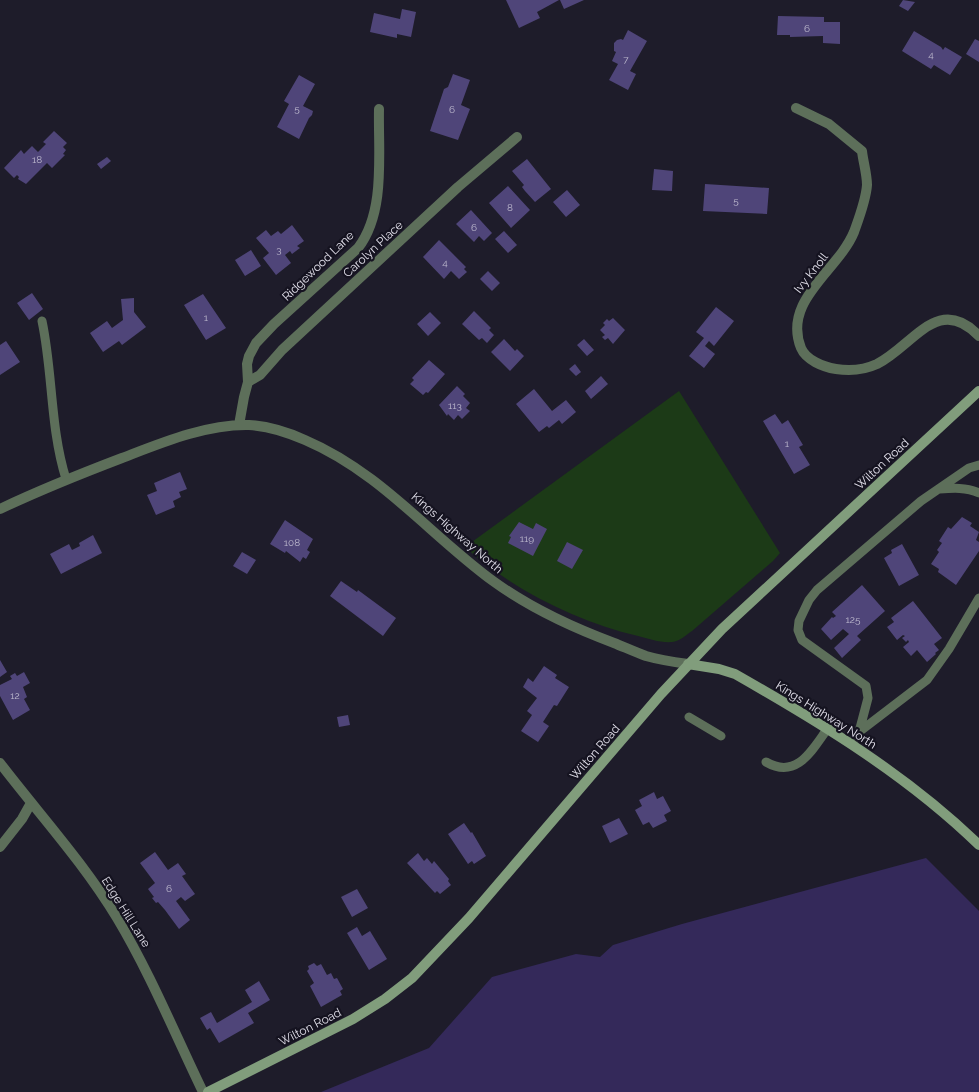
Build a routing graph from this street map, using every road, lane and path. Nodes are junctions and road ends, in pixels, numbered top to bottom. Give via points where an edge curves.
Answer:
1 (796, 108) dead end
2 (379, 109) dead end
3 (517, 137) dead end
4 (42, 321) dead end
5 (979, 336) edge
6 (248, 382) junction
7 (979, 391) edge
8 (239, 425) junction
9 (979, 465) edge
10 (66, 479) junction
11 (938, 489) junction
12 (979, 493) edge
13 (0, 509) edge
14 (979, 598) edge
15 (688, 664) junction
16 (689, 717) dead end
17 (828, 728) junction
18 (858, 732) junction
19 (721, 736) dead end
20 (851, 744) junction
21 (766, 762) dead end
22 (0, 763) edge
23 (31, 803) junction
24 (979, 844) edge
25 (0, 847) edge
26 (203, 1092) edge
27 (208, 1092) edge

1 - 5 street, Ivy Knoll via 829,124 862,151 867,184 860,213 844,252 808,293 801,308 797,325 803,352 824,366 846,370 876,364 943,319 960,321
2 - 6 street, Ridgewood Lane via 376,203 368,232 358,248 256,343 247,364
3 - 6 street, Carolyn Place via 458,187 282,350 260,375
4 - 10 lane via 59,456
6 - 8 street, Ridgewood Lane
7 - 15 main road, Wilton Road
8 - 10 street, Kings Highway North via 174,439
8 - 15 street, Kings Highway North via 285,432 350,464 398,499 476,568 548,615 646,656
9 - 11 lane
10 - 13 street, Kings Highway North
11 - 12 lane via 959,488
11 - 18 lane via 817,590 799,621 799,635 807,645 866,686 868,698
14 - 18 lane via 927,680
15 - 17 main road, Kings Highway North via 735,674
15 - 27 main road, Wilton Road via 469,918 412,978 353,1019
16 - 19 lane
17 - 20 main road, Kings Highway North
17 - 21 lane via 805,760 776,768
18 - 20 lane
20 - 24 main road, Kings Highway North via 916,791
22 - 23 street, Edge Hill Lane
23 - 25 street
23 - 26 street, Edge Hill Lane via 117,917 142,962

